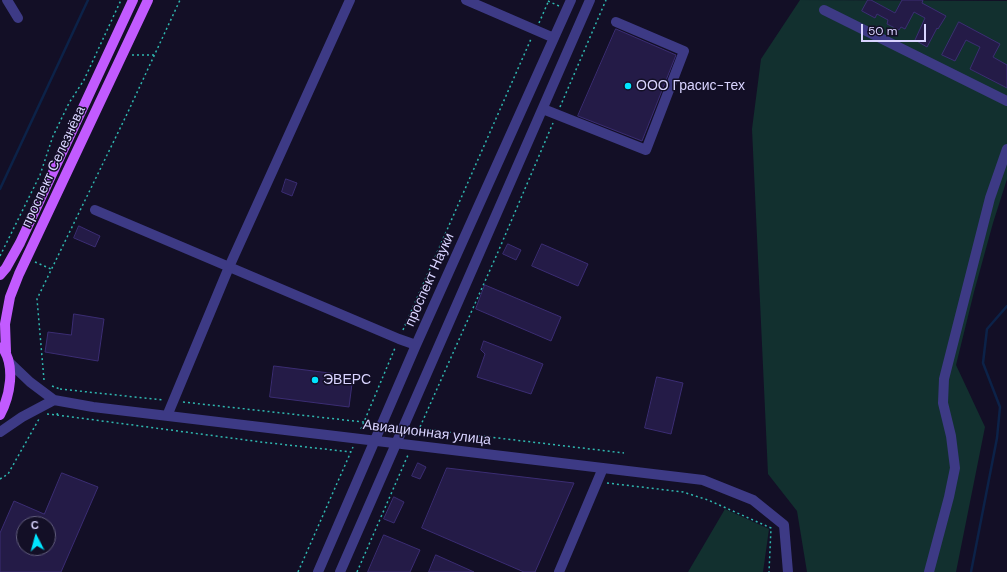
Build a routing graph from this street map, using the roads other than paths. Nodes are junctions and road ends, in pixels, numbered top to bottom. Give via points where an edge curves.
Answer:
1 (7, 0) edge
2 (133, 0) edge
3 (148, 0) edge
4 (350, 0) edge
5 (466, 0) edge
6 (572, 0) edge
7 (590, 0) edge
8 (824, 10) dead end
9 (18, 18) dead end
10 (616, 22) dead end
11 (554, 38) junction
12 (1007, 101) edge
13 (543, 109) junction
14 (1007, 149) edge
15 (95, 210) dead end
16 (229, 267) junction
17 (0, 275) edge
18 (416, 345) junction
19 (3, 348) edge
20 (9, 362) junction
21 (57, 401) junction
22 (0, 415) edge
23 (167, 416) junction
24 (0, 432) edge
25 (375, 441) junction
26 (397, 444) junction
27 (603, 468) junction
28 (318, 572) edge
29 (340, 572) edge
30 (559, 572) edge
31 (788, 572) edge
32 (929, 572) edge

1 - 9 street
2 - 17 main road, проспект Селезнёва via 20,243
3 - 19 main road, проспект Селезнёва via 19,274 10,297
4 - 16 street
5 - 11 street
6 - 11 street, проспект Науки
7 - 13 street
8 - 12 street
10 - 13 street via 684,51 646,150
11 - 18 street, проспект Науки
13 - 26 street
14 - 32 street via 990,198 944,380 943,403 951,436 954,468
15 - 16 street
16 - 18 street
16 - 23 street
18 - 25 street, проспект Науки
19 - 20 main road, проспект Селезнёва
20 - 21 street via 30,382
20 - 22 main road, проспект Селезнёва via 9,384 5,406
21 - 23 street, Авиационная улица
21 - 24 street via 22,417
23 - 25 street, Авиационная улица
25 - 26 street, Авиационная улица
25 - 28 street, проспект Науки
26 - 27 street, Авиационная улица
26 - 29 street
27 - 30 street
27 - 31 street, Авиационная улица via 703,480 753,500 784,525

